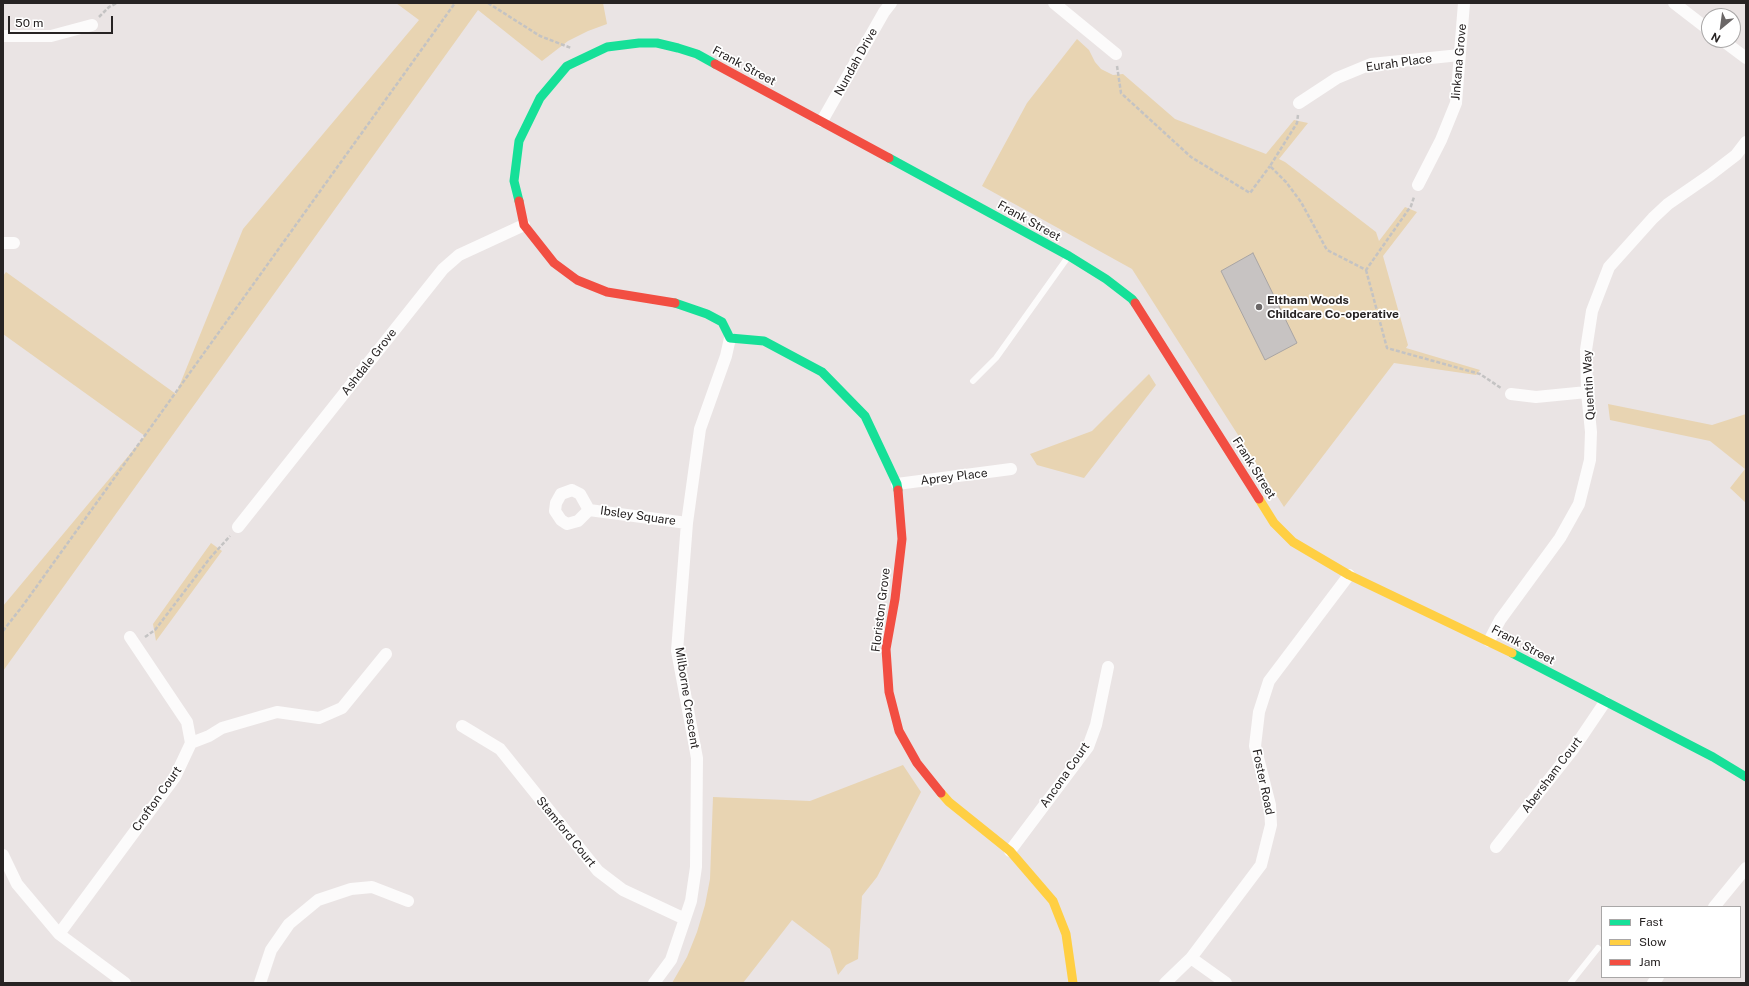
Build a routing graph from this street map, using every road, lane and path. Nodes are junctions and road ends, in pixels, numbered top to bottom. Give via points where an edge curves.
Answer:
1 (117, 3) edge
2 (455, 3) edge
3 (488, 3) edge
4 (891, 3) edge
5 (1054, 3) edge
6 (1464, 3) edge
7 (1674, 3) edge
8 (1701, 24) edge
9 (92, 25) joint
10 (3, 36) edge
11 (1733, 48) edge
12 (1116, 54) joint
13 (1460, 55) junction
14 (590, 56) junction
15 (1746, 58) edge
16 (1299, 102) joint
17 (822, 122) junction
18 (1746, 142) edge
19 (1270, 166) junction
20 (1418, 185) joint
21 (524, 225) junction
22 (1069, 256) junction
23 (1366, 270) junction
24 (730, 338) junction
25 (973, 381) dead end
26 (1587, 392) junction
27 (1511, 394) joint
28 (1011, 469) dead end
29 (897, 484) junction
30 (590, 510) dead end
31 (687, 523) junction
32 (238, 527) joint
33 (1349, 575) junction
34 (3, 631) edge
35 (132, 640) joint
36 (1489, 640) junction
37 (386, 654) dead end
38 (1108, 667) dead end
39 (1605, 702) junction
40 (462, 726) dead end
41 (191, 743) junction
42 (1746, 777) edge
43 (1496, 847) dead end
44 (1010, 851) junction
45 (3, 855) edge
46 (1746, 868) edge
47 (408, 902) dead end
48 (1715, 906) edge
49 (685, 919) junction
50 (59, 934) junction
51 (1598, 948) dead end
52 (1191, 958) junction
53 (125, 983) edge
54 (260, 983) edge
55 (654, 983) edge
56 (1073, 983) edge
57 (1166, 983) edge
58 (1226, 983) edge
59 (1572, 983) edge

1 - 9 path via 109,7
2 - 34 path
3 - 14 path via 540,36
4 - 17 street, Nundah Drive
5 - 12 street
6 - 13 street, Jinkana Grove
7 - 8 street
9 - 10 street via 51,36
11 - 15 street
12 - 19 path via 1121,93 1191,156 1250,193
13 - 16 street, Eurah Place via 1371,64 1337,78
13 - 20 street, Jinkana Grove via 1456,103
14 - 17 street, Frank Street via 607,47 639,43 657,43 678,48 697,54
14 - 21 street, Frank Street via 567,66 540,98 519,141 514,181
16 - 19 path via 1297,123
17 - 22 street, Frank Street
18 - 26 street, Quentin Way via 1736,155 1668,204 1609,267 1592,311 1586,350
19 - 23 path via 1301,202 1327,250
20 - 23 path via 1412,206
21 - 24 street, Frank Street via 554,263 577,280 607,292 672,302 707,314 722,322
21 - 32 street, Ashdale Grove via 459,255 443,268
22 - 25 lane via 996,358
22 - 33 street, Frank Street via 1132,299 1274,523 1293,542
23 - 27 path via 1387,348 1480,374
24 - 29 street, Floriston Grove via 764,340 822,372 865,416
24 - 31 street, Milborne Crescent via 700,428
26 - 27 street via 1536,397
26 - 36 street, Quentin Way via 1591,432 1590,460 1579,504 1560,538 1500,620
28 - 29 street, Aprey Place
29 - 44 street, Floriston Grove via 902,539 886,649 889,692 900,731 916,763 949,802
30 - 31 street, Ibsley Square
31 - 49 street, Milborne Crescent via 677,652 696,758 696,867
32 - 35 path via 216,550 155,630
33 - 36 street, Frank Street
33 - 52 street, Foster Road via 1269,682 1259,712 1255,746 1270,805 1271,825 1261,865
35 - 41 street via 187,722
36 - 39 street, Frank Street
37 - 41 street via 342,708 319,718 277,712 222,728
38 - 44 street, Ancona Court via 1096,724 1088,747
39 - 42 street, Frank Street via 1713,757
39 - 43 street, Abersham Court via 1574,748
40 - 49 street, Stamford Court via 500,749 598,871 623,890
41 - 50 street, Crofton Court via 175,777
44 - 56 street, Floriston Grove via 1052,901 1066,934
45 - 50 street via 17,884
46 - 48 street
47 - 54 street via 372,886 351,889 318,900 289,924 272,950
49 - 55 street, Milborne Crescent via 671,960
50 - 53 street
51 - 59 lane
52 - 57 street, Foster Road
52 - 58 street

